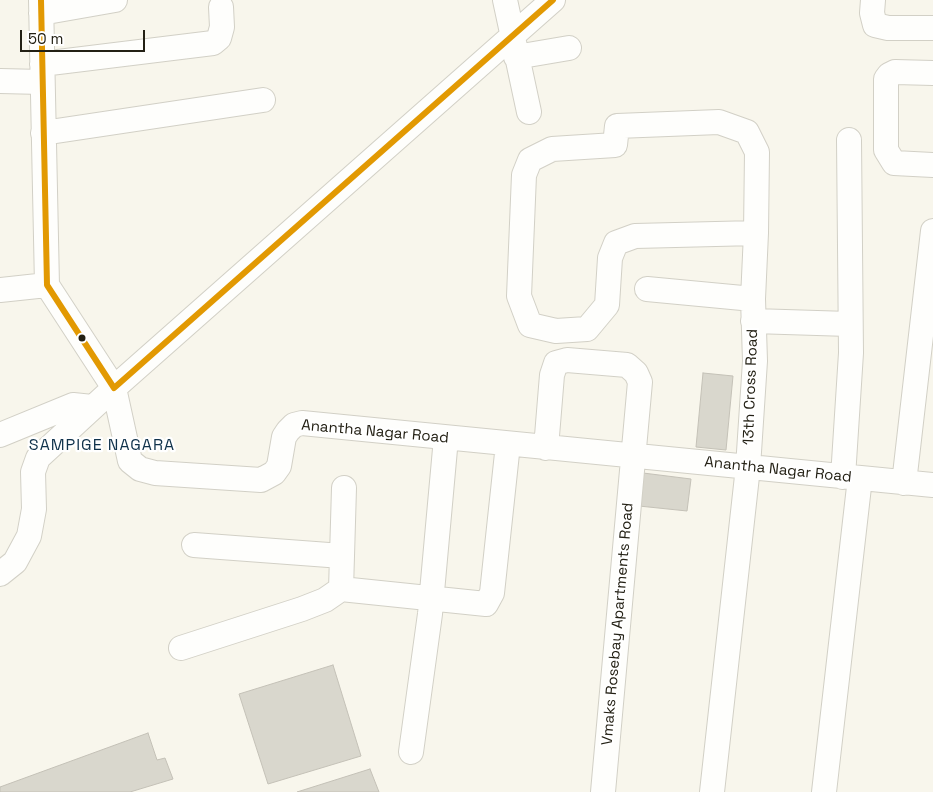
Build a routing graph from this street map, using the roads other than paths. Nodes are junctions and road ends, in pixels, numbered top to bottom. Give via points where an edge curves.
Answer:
1 (115, 0) edge
2 (505, 0) edge
3 (553, 0) edge
4 (873, 0) edge
5 (65, 4) edge
6 (41, 6) edge
7 (221, 7) dead end
8 (933, 28) edge
9 (514, 46) junction
10 (569, 48) dead end
11 (42, 73) junction
12 (933, 73) edge
13 (0, 80) edge
14 (263, 100) dead end
15 (528, 112) dead end
16 (44, 132) junction
17 (849, 140) dead end
18 (933, 165) edge
19 (933, 231) edge
20 (756, 233) junction
21 (47, 285) junction
22 (647, 289) dead end
23 (0, 290) edge
24 (753, 310) junction
25 (849, 324) junction
26 (114, 388) junction
27 (92, 407) junction
28 (0, 435) edge
29 (446, 438) junction
30 (508, 444) junction
31 (546, 448) junction
32 (632, 456) junction
33 (748, 467) junction
34 (851, 477) junction
35 (904, 482) junction
36 (933, 485) edge
37 (344, 488) dead end
38 (194, 545) dead end
39 (342, 556) junction
40 (0, 574) edge
41 (341, 589) junction
42 (430, 598) junction
43 (181, 648) dead end
44 (411, 752) dead end
45 (603, 792) edge
46 (712, 792) edge
47 (824, 792) edge

1 - 5 street
2 - 9 street
3 - 9 street
4 - 8 street via 875,24 888,28
5 - 6 street
6 - 11 street
7 - 11 street via 222,27 219,38 213,43
9 - 10 street
9 - 15 street
9 - 26 street
11 - 13 street
11 - 16 street
12 - 18 street via 895,72 886,79 886,150 894,162
14 - 16 street
16 - 21 street
17 - 25 street
19 - 35 street
20 - 20 street, 13th Cross Road via 635,236 616,243 610,258 607,305 587,329 556,331 530,325 519,296 524,175 530,160 552,149 615,145 617,126 719,122 747,132 757,152
20 - 24 street, 13th Cross Road
21 - 23 street
21 - 26 street
22 - 24 street
24 - 25 street
24 - 33 street, 13th Cross Road via 755,361
25 - 34 street
26 - 27 street
26 - 29 street, Anantha Nagar Road via 130,461 155,474 253,481 268,477 279,466 284,437 294,425 302,423
27 - 28 street via 73,405
27 - 40 street via 38,458 29,536 15,562
29 - 30 street, Anantha Nagar Road
29 - 42 street
30 - 31 street, Anantha Nagar Road
30 - 42 street via 492,593 486,604
31 - 32 street, Anantha Nagar Road
31 - 32 street, Vmaks Rosebay Apartments Road via 552,375 556,363 566,360 627,365 640,382
32 - 33 street, Anantha Nagar Road
32 - 45 street, Vmaks Rosebay Apartments Road
33 - 34 street, Anantha Nagar Road
33 - 46 street, 13th Cross Road
34 - 35 street, Anantha Nagar Road
34 - 47 street
35 - 36 street, Anantha Nagar Road
37 - 39 street
38 - 39 street
39 - 41 street
41 - 42 street
41 - 43 street via 302,609
42 - 44 street

